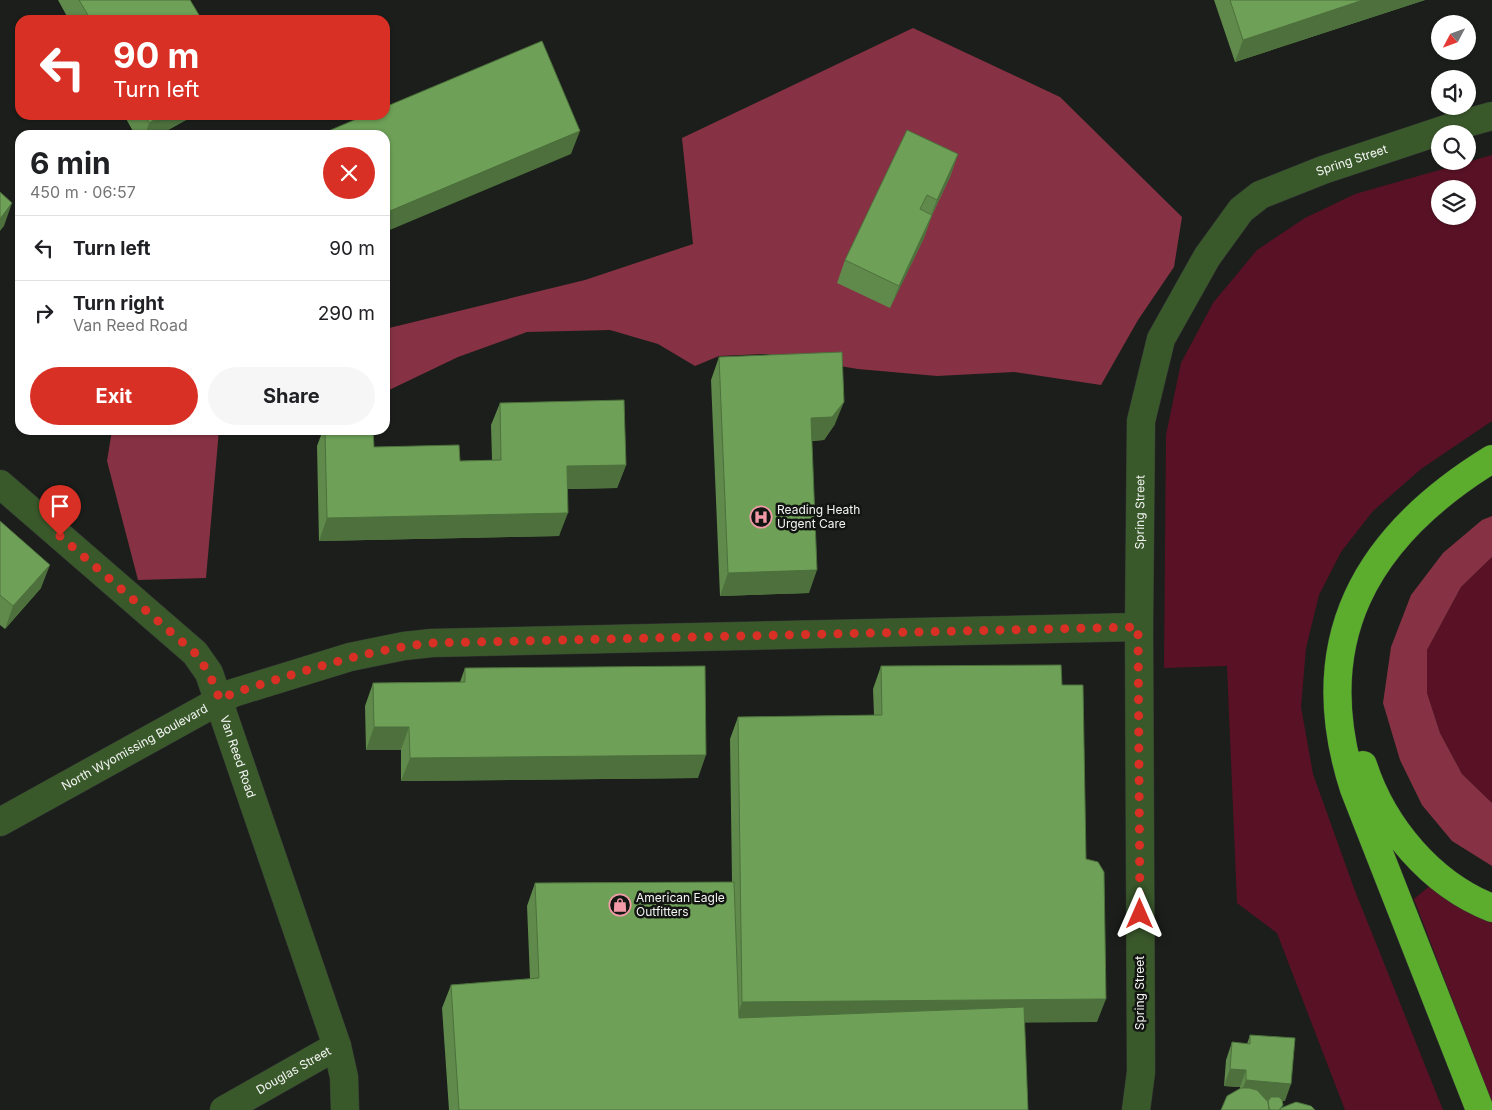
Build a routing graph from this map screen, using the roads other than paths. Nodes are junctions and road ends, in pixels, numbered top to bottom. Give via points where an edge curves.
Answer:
1 (1492, 116) edge
2 (1488, 467) edge
3 (0, 484) edge
4 (1138, 627) junction
5 (220, 700) junction
6 (0, 822) edge
7 (1492, 908) edge
8 (337, 1046) junction
9 (224, 1110) edge
10 (345, 1110) edge
11 (1136, 1110) edge
12 (1480, 1110) edge

1 - 4 street, Spring Street via 1360,158 1260,195 1241,210 1207,257 1162,339 1140,421
2 - 7 highway via 1467,490 1426,524 1390,568 1359,637 1353,696 1364,767 1373,791 1397,832 1444,880
2 - 12 highway via 1411,520 1394,538 1367,578 1344,635 1337,663 1336,713 1346,766 1361,809
3 - 5 street, Van Reed Road via 195,653 209,673
4 - 5 street, North Wyomissing Boulevard via 432,643 350,657 233,693
4 - 11 street, Spring Street via 1141,1072
5 - 6 street, North Wyomissing Boulevard
5 - 8 street, Van Reed Road
8 - 9 street, Douglas Street
8 - 10 street, Van Reed Road via 344,1076

